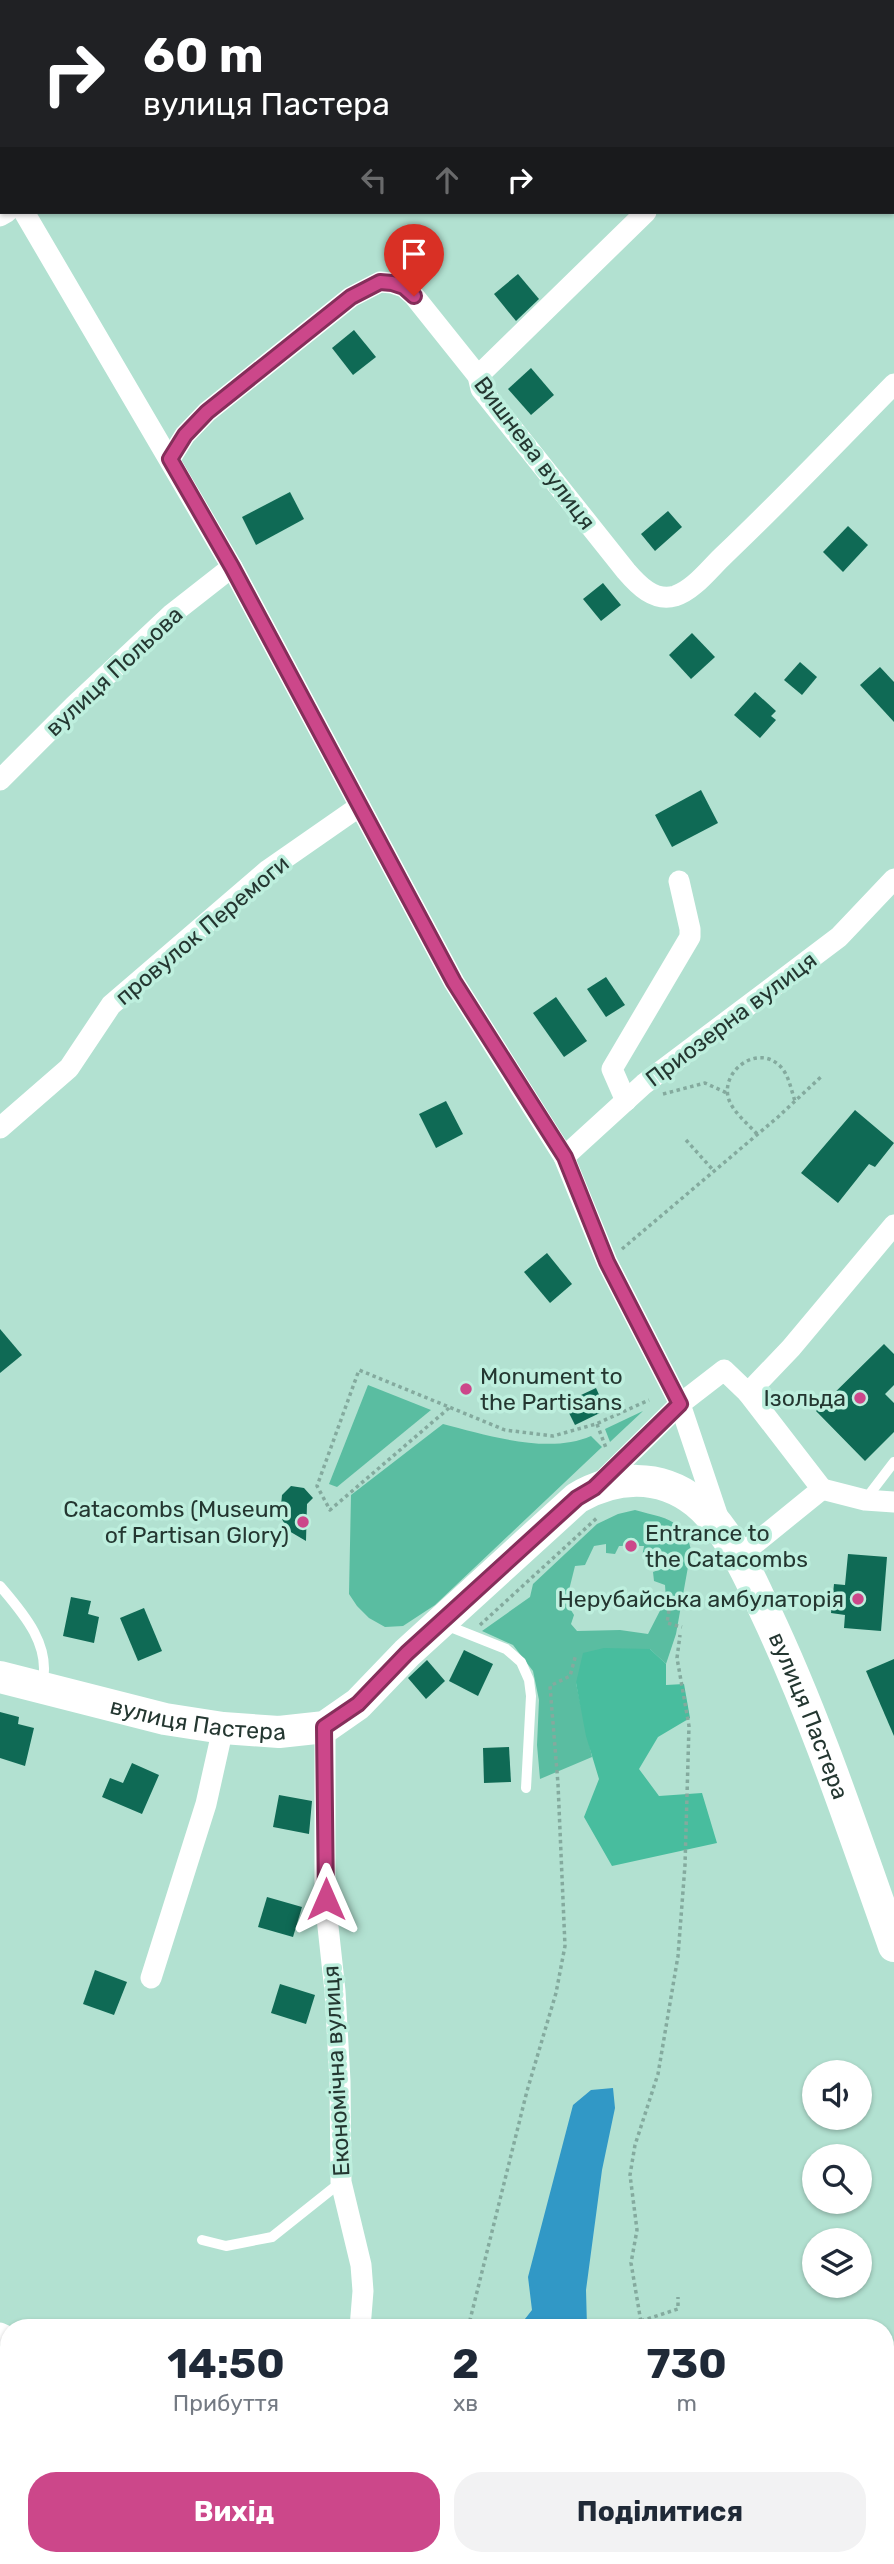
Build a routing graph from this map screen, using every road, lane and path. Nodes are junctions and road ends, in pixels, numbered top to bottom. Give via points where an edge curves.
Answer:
1 (25, 214) edge
2 (644, 214) edge
3 (478, 376) junction
4 (894, 384) edge
5 (170, 459) junction
6 (232, 567) junction
7 (0, 780) edge
8 (360, 806) junction
9 (894, 879) edge
10 (678, 881) dead end
11 (823, 1075) dead end
12 (727, 1093) junction
13 (657, 1096) dead end
14 (626, 1101) junction
15 (795, 1101) junction
16 (0, 1128) edge
17 (757, 1134) junction
18 (686, 1140) dead end
19 (565, 1157) junction
20 (713, 1170) junction
21 (894, 1225) edge
22 (607, 1262) junction
23 (748, 1393) junction
24 (649, 1400) dead end
25 (680, 1404) junction
26 (449, 1408) junction
27 (596, 1424) junction
28 (606, 1448) dead end
29 (894, 1462) edge
30 (822, 1489) junction
31 (600, 1500) junction
32 (865, 1500) junction
33 (894, 1502) edge
34 (731, 1547) junction
35 (0, 1587) edge
36 (657, 1593) dead end
37 (682, 1627) dead end
38 (454, 1629) junction
39 (680, 1634) dead end
40 (576, 1654) dead end
41 (0, 1677) edge
42 (41, 1687) junction
43 (324, 1727) junction
44 (223, 1728) junction
45 (526, 1787) dead end
46 (894, 1946) edge
47 (151, 1978) dead end
48 (341, 2182) junction
49 (202, 2241) dead end
50 (678, 2297) dead end
51 (361, 2319) edge
52 (470, 2319) edge
53 (641, 2319) edge
54 (647, 2319) edge

1 - 5 street
2 - 3 street
3 - 4 street, Вишнева вулиця via 481,389 639,587 663,597 676,596 693,584
3 - 5 street, Вишнева вулиця via 414,296 404,287 380,282 351,297 207,412
5 - 6 street
6 - 7 street, вулиця Польова via 172,614
6 - 8 street
8 - 16 street, провулок Перемоги via 268,870 111,1005 69,1068
8 - 19 street via 454,982
9 - 14 street, Приозерна вулиця via 839,937
10 - 14 street via 690,937 612,1069
11 - 15 path
12 - 13 path via 705,1083
12 - 15 path via 739,1065 760,1058 779,1066
12 - 17 path via 730,1104
14 - 19 street, Приозерна вулиця
15 - 17 path
17 - 20 path
18 - 20 path
19 - 22 street
20 - 22 path
21 - 23 street
22 - 25 street
23 - 25 street via 724,1370
23 - 30 street
24 - 27 path
25 - 31 street
25 - 34 street
26 - 26 path via 359,1370 317,1486 330,1510
26 - 27 path via 505,1430 553,1436
27 - 28 path
29 - 32 lane
30 - 32 street
30 - 34 street
31 - 34 street, вулиця Пастера via 636,1480 677,1489 697,1503
31 - 38 path via 572,1539 507,1602
31 - 38 street, вулиця Пастера via 577,1498
32 - 33 street
34 - 46 street, вулиця Пастера via 754,1586 805,1700
35 - 42 lane via 32,1627 43,1653
36 - 37 path via 670,1610 667,1623
38 - 43 street, вулиця Пастера via 407,1653 358,1704
38 - 45 lane via 506,1648 521,1662 530,1696
39 - 53 path via 677,1658 689,1726 678,1956 657,2074 630,2175 636,2230 631,2263
40 - 52 path via 570,1676 550,1686 565,1947
41 - 42 street, вулиця Пастера
42 - 44 street, вулиця Пастера via 165,1719
43 - 44 street, вулиця Пастера via 279,1732
43 - 48 street, Економічна вулиця via 326,1899 340,2081
44 - 47 street via 206,1804
48 - 49 lane via 272,2237 226,2246
48 - 51 street, Економічна вулиця via 361,2264
50 - 54 path via 678,2309

